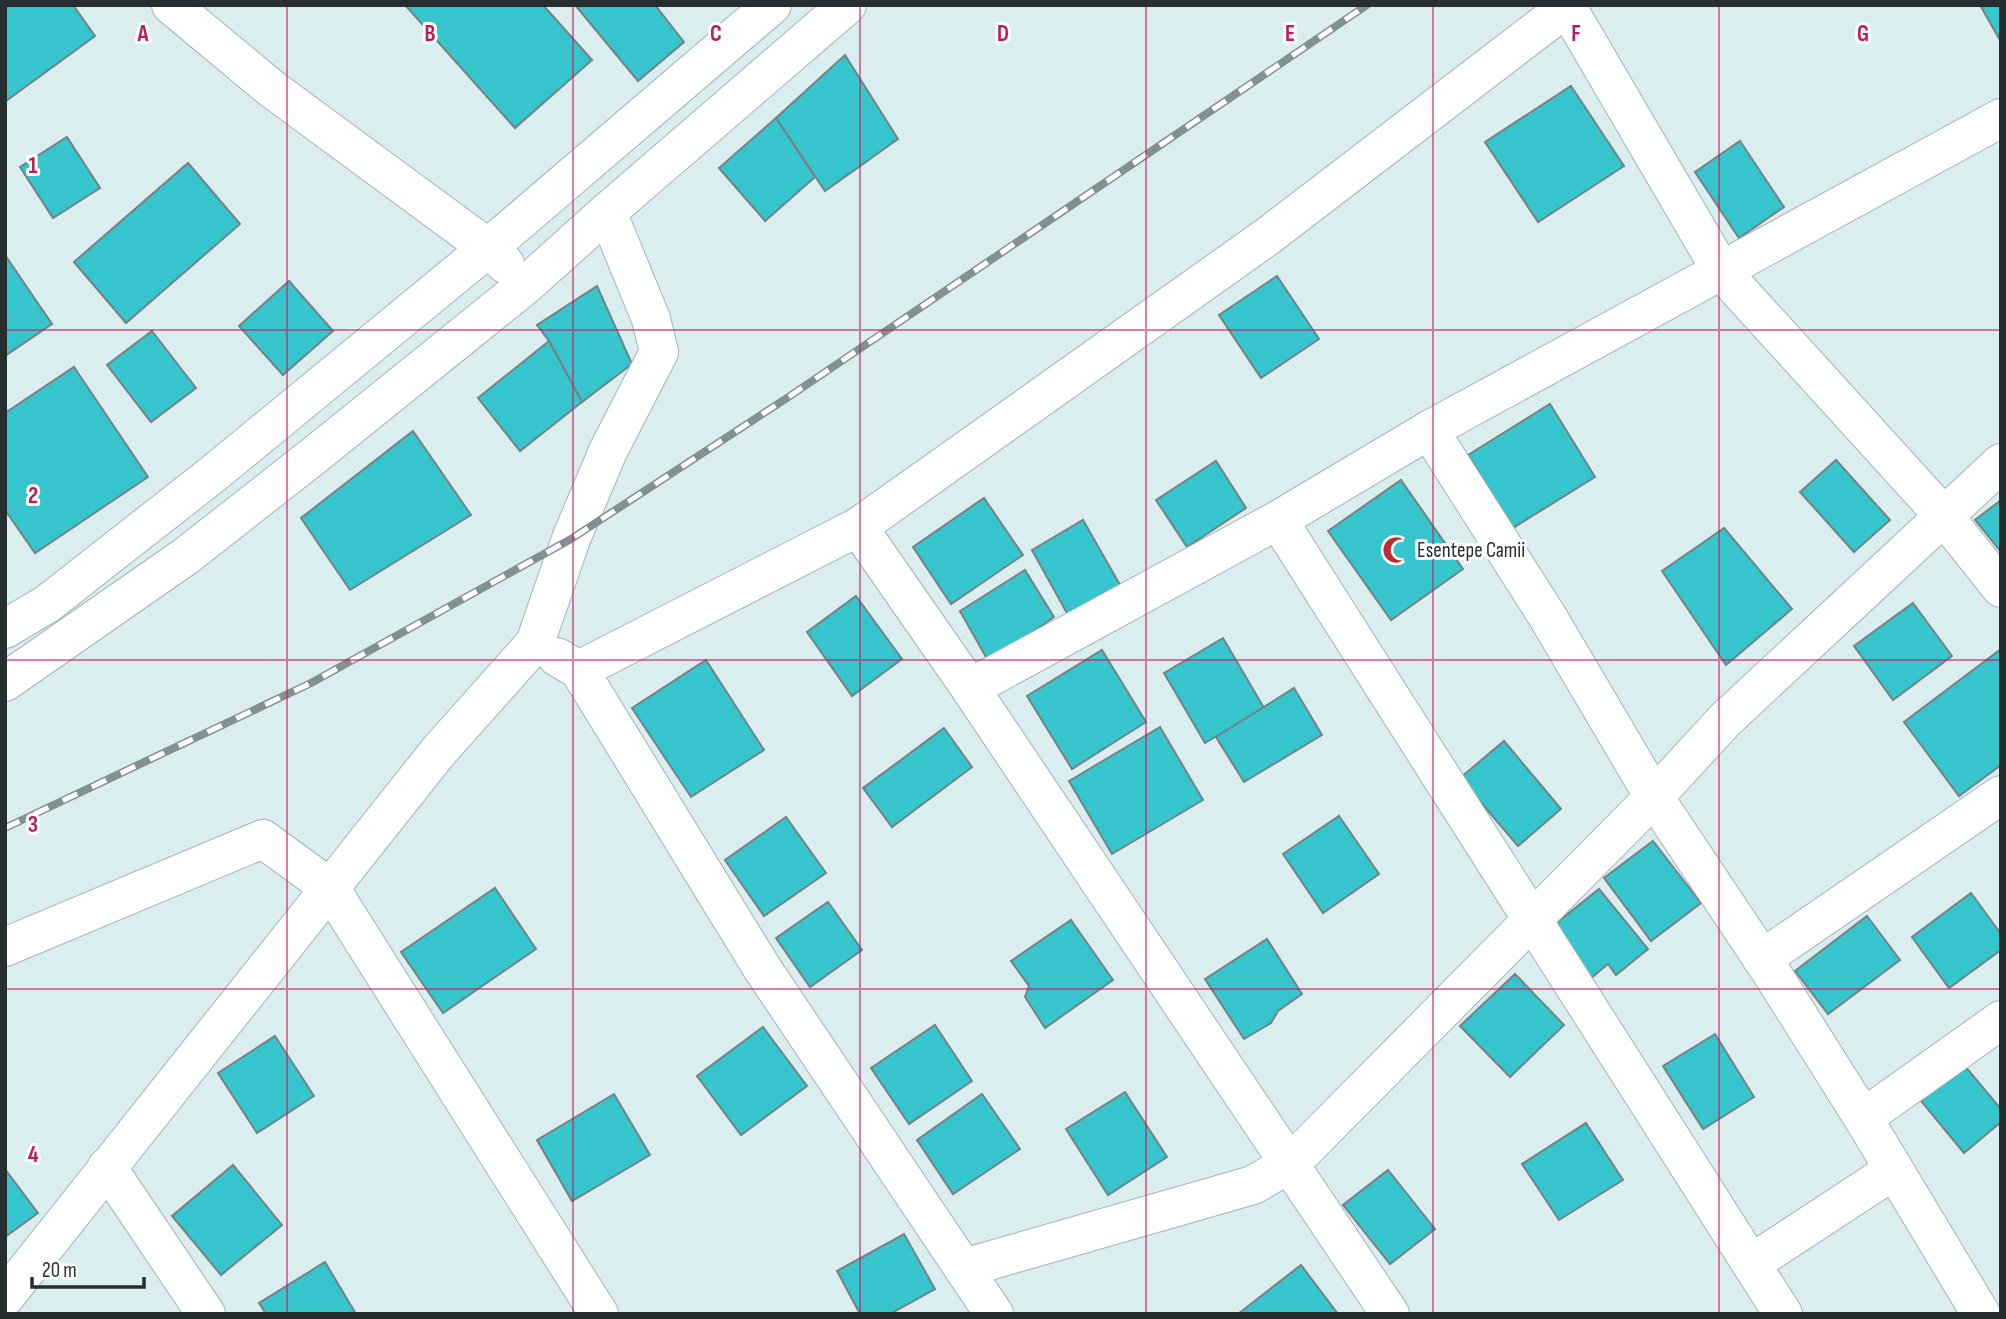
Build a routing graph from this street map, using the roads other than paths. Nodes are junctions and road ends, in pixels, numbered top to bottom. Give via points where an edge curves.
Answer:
1 (171, 5) edge
2 (772, 5) edge
3 (847, 5) edge
4 (1566, 6) edge
5 (2001, 118) edge
6 (607, 212) junction
7 (488, 248) junction
8 (1722, 272) junction
9 (527, 284) junction
10 (1429, 430) junction
11 (2001, 463) edge
12 (1943, 515) junction
13 (1278, 520) junction
14 (858, 527) junction
15 (2001, 588) edge
16 (5, 629) edge
17 (535, 643) junction
18 (579, 670) junction
19 (5, 682) edge
20 (970, 688) junction
21 (2001, 795) edge
22 (1654, 797) junction
23 (330, 888) junction
24 (1532, 920) junction
25 (5, 947) edge
26 (1762, 959) junction
27 (2001, 1020) edge
28 (1863, 1118) junction
29 (1291, 1163) junction
30 (107, 1167) junction
31 (1894, 1170) junction
32 (1752, 1264) junction
33 (964, 1268) junction
34 (5, 1297) edge
35 (206, 1314) edge
36 (599, 1314) edge
37 (994, 1314) edge
38 (1390, 1314) edge
39 (1783, 1314) edge
40 (1981, 1314) edge

1 - 7 street via 272,89
2 - 7 street
3 - 6 street
4 - 8 street
4 - 14 street via 1268,236
5 - 8 street
6 - 9 street
6 - 17 street via 651,319 659,352 608,451 571,538
7 - 9 street
7 - 16 street via 213,474 47,604
8 - 10 street
8 - 12 street
9 - 19 street via 186,555
10 - 13 street
10 - 22 street via 1549,619
11 - 12 street
12 - 15 street
12 - 22 street via 1725,720
13 - 20 street
13 - 24 street
14 - 18 street
14 - 20 street
17 - 18 street
17 - 23 street via 438,752
18 - 33 street via 762,968
20 - 29 street
21 - 26 street
22 - 24 street
22 - 26 street
23 - 25 street via 263,839
23 - 30 street
23 - 36 street
24 - 29 street
24 - 32 street
26 - 28 street
27 - 28 street
28 - 31 street
29 - 33 street via 1253,1185
29 - 38 street
30 - 34 street
30 - 35 street
31 - 32 street
31 - 40 street
32 - 39 street
33 - 37 street

